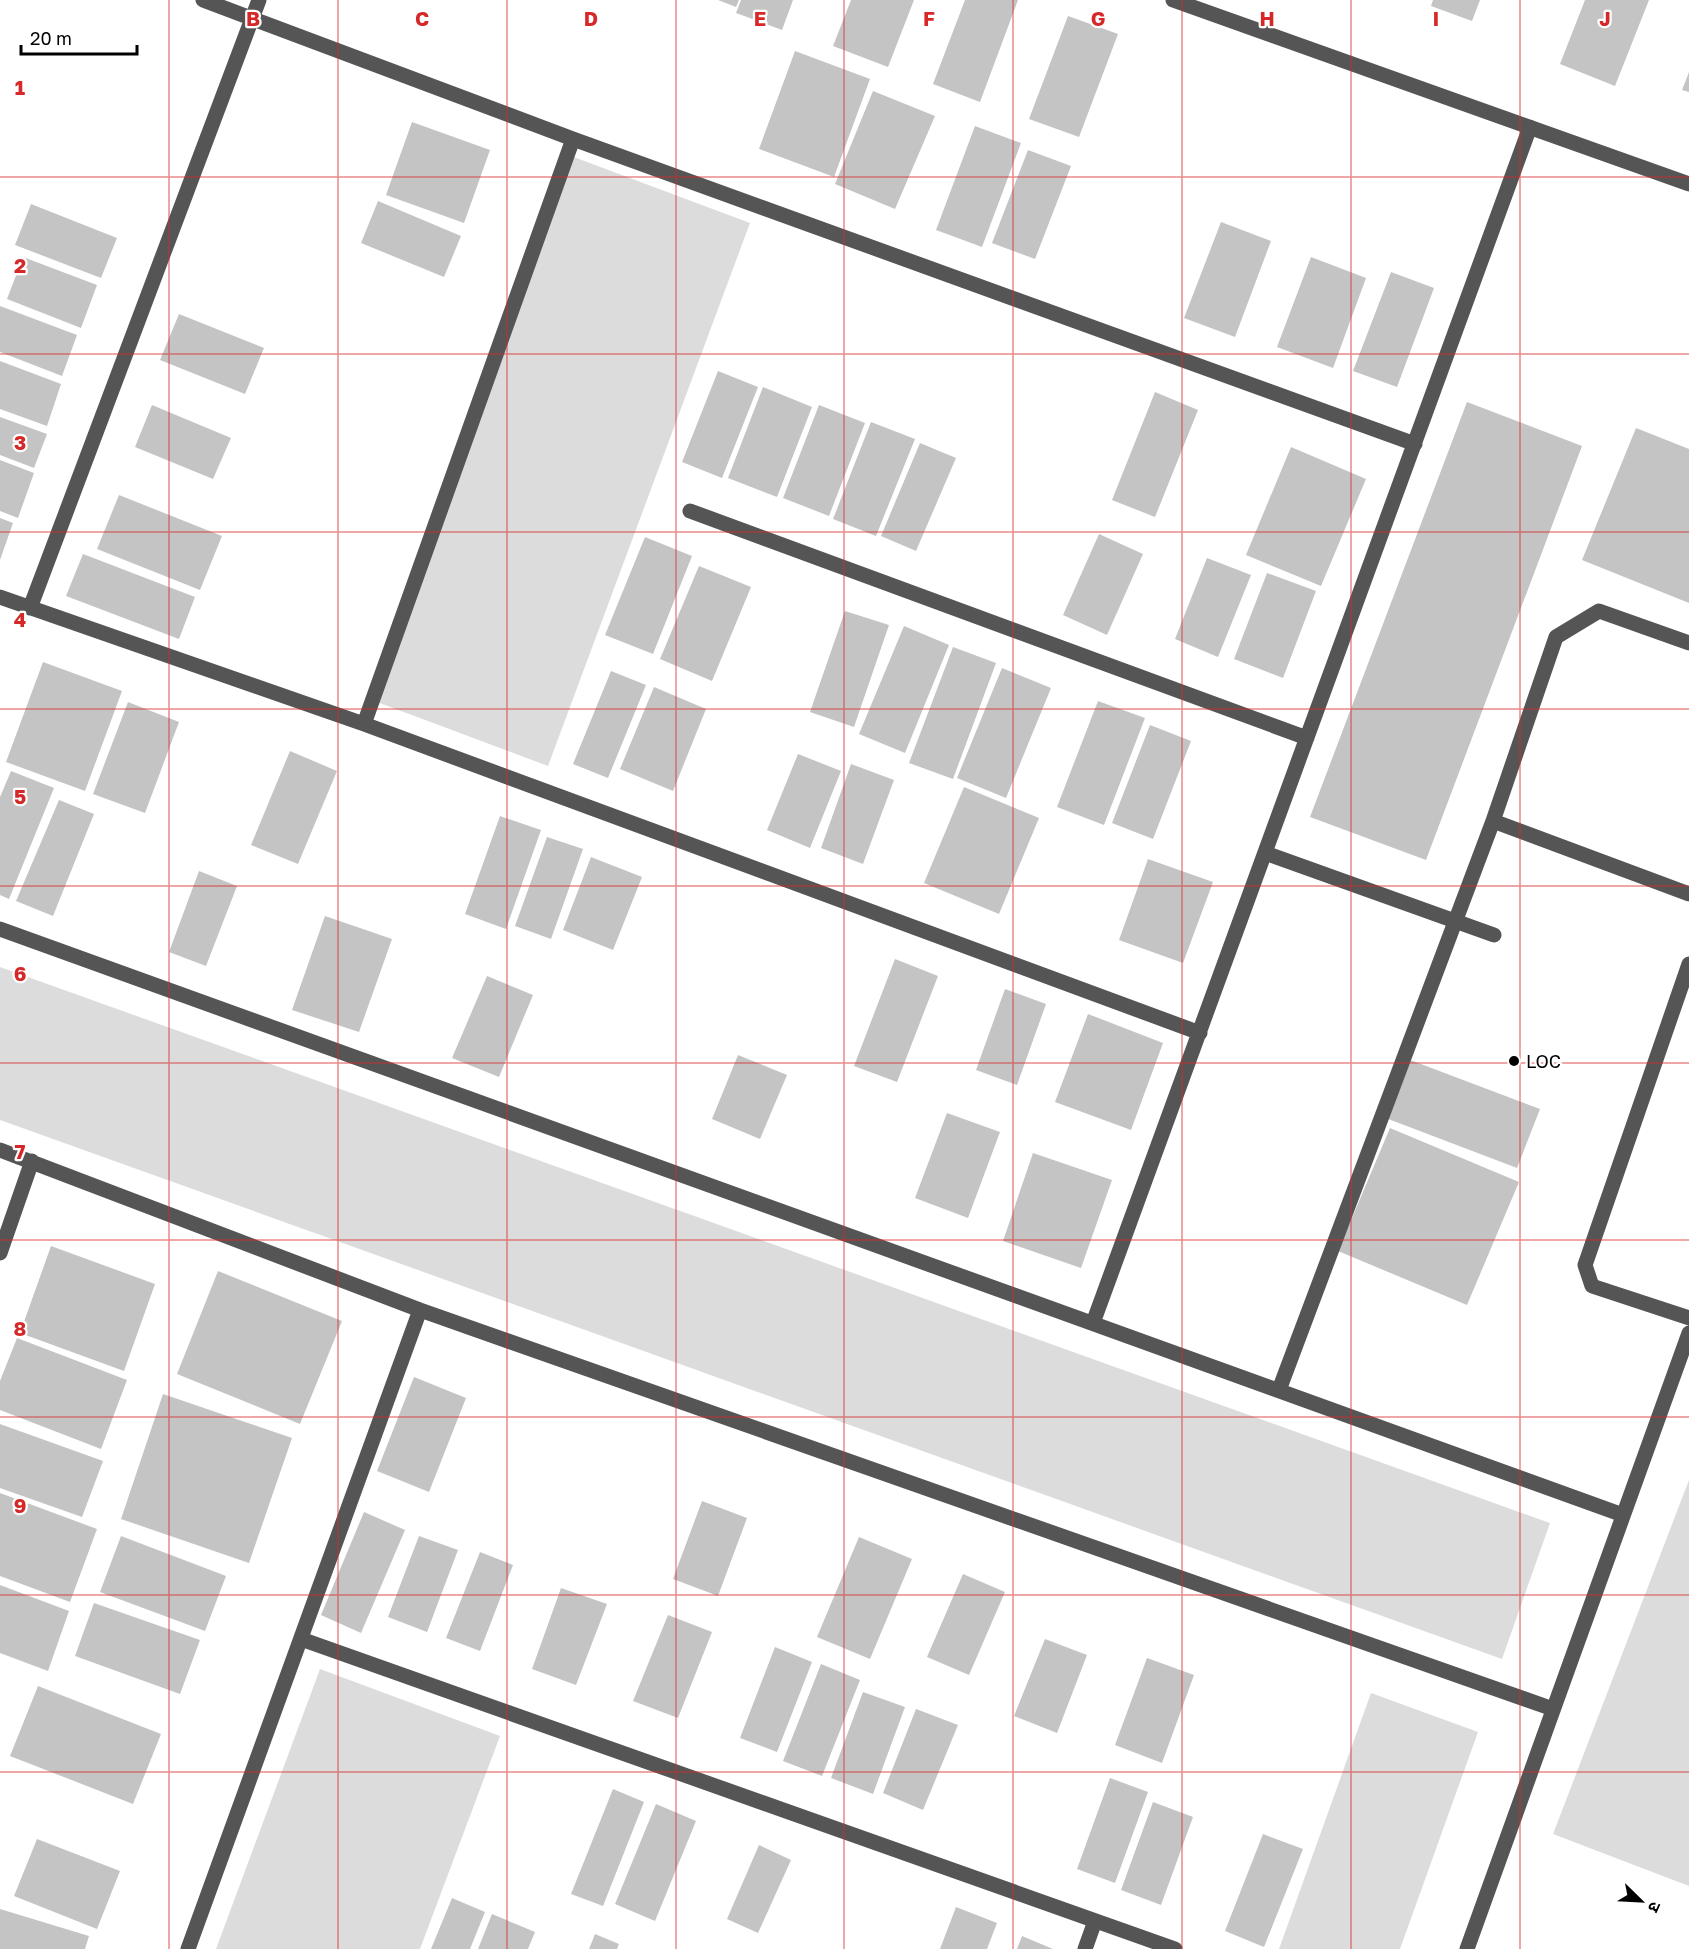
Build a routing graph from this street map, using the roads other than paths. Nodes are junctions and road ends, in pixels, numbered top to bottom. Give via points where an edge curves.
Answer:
1 (203, 0) edge
2 (259, 0) edge
3 (1173, 0) edge
4 (253, 18) junction
5 (1530, 127) junction
6 (573, 139) junction
7 (1689, 184) edge
8 (1415, 444) junction
9 (690, 511) dead end
10 (0, 597) edge
11 (30, 608) junction
12 (1689, 643) edge
13 (364, 724) junction
14 (1307, 738) junction
15 (1492, 821) junction
16 (1265, 853) junction
17 (1689, 894) edge
18 (1455, 921) junction
19 (0, 929) edge
20 (1494, 935) dead end
21 (1689, 964) edge
22 (1200, 1033) junction
23 (0, 1150) edge
24 (32, 1161) junction
25 (0, 1253) edge
26 (420, 1310) junction
27 (1689, 1318) edge
28 (1094, 1323) junction
29 (1689, 1333) edge
30 (1279, 1390) junction
31 (1623, 1515) junction
32 (301, 1639) junction
33 (1553, 1709) junction
34 (1095, 1921) junction
35 (188, 1949) edge
36 (1085, 1949) edge
37 (1175, 1949) edge
38 (1467, 1949) edge

1 - 4 street
2 - 4 street
3 - 5 street
4 - 6 street
4 - 11 street
5 - 7 street
5 - 8 street
6 - 8 street
6 - 13 street
8 - 14 street
9 - 14 street
10 - 11 street
11 - 13 street
12 - 15 street via 1599,611 1556,637
13 - 22 street
14 - 16 street
15 - 17 street
15 - 18 street
16 - 18 street
16 - 22 street
18 - 20 street
18 - 30 street
19 - 28 street
21 - 27 street via 1585,1265 1592,1286
22 - 28 street
23 - 24 street
24 - 25 street
24 - 26 street
26 - 32 street
26 - 33 street
28 - 30 street
29 - 31 street
30 - 31 street
31 - 33 street
32 - 34 street
32 - 35 street
33 - 38 street
34 - 36 street
34 - 37 street

